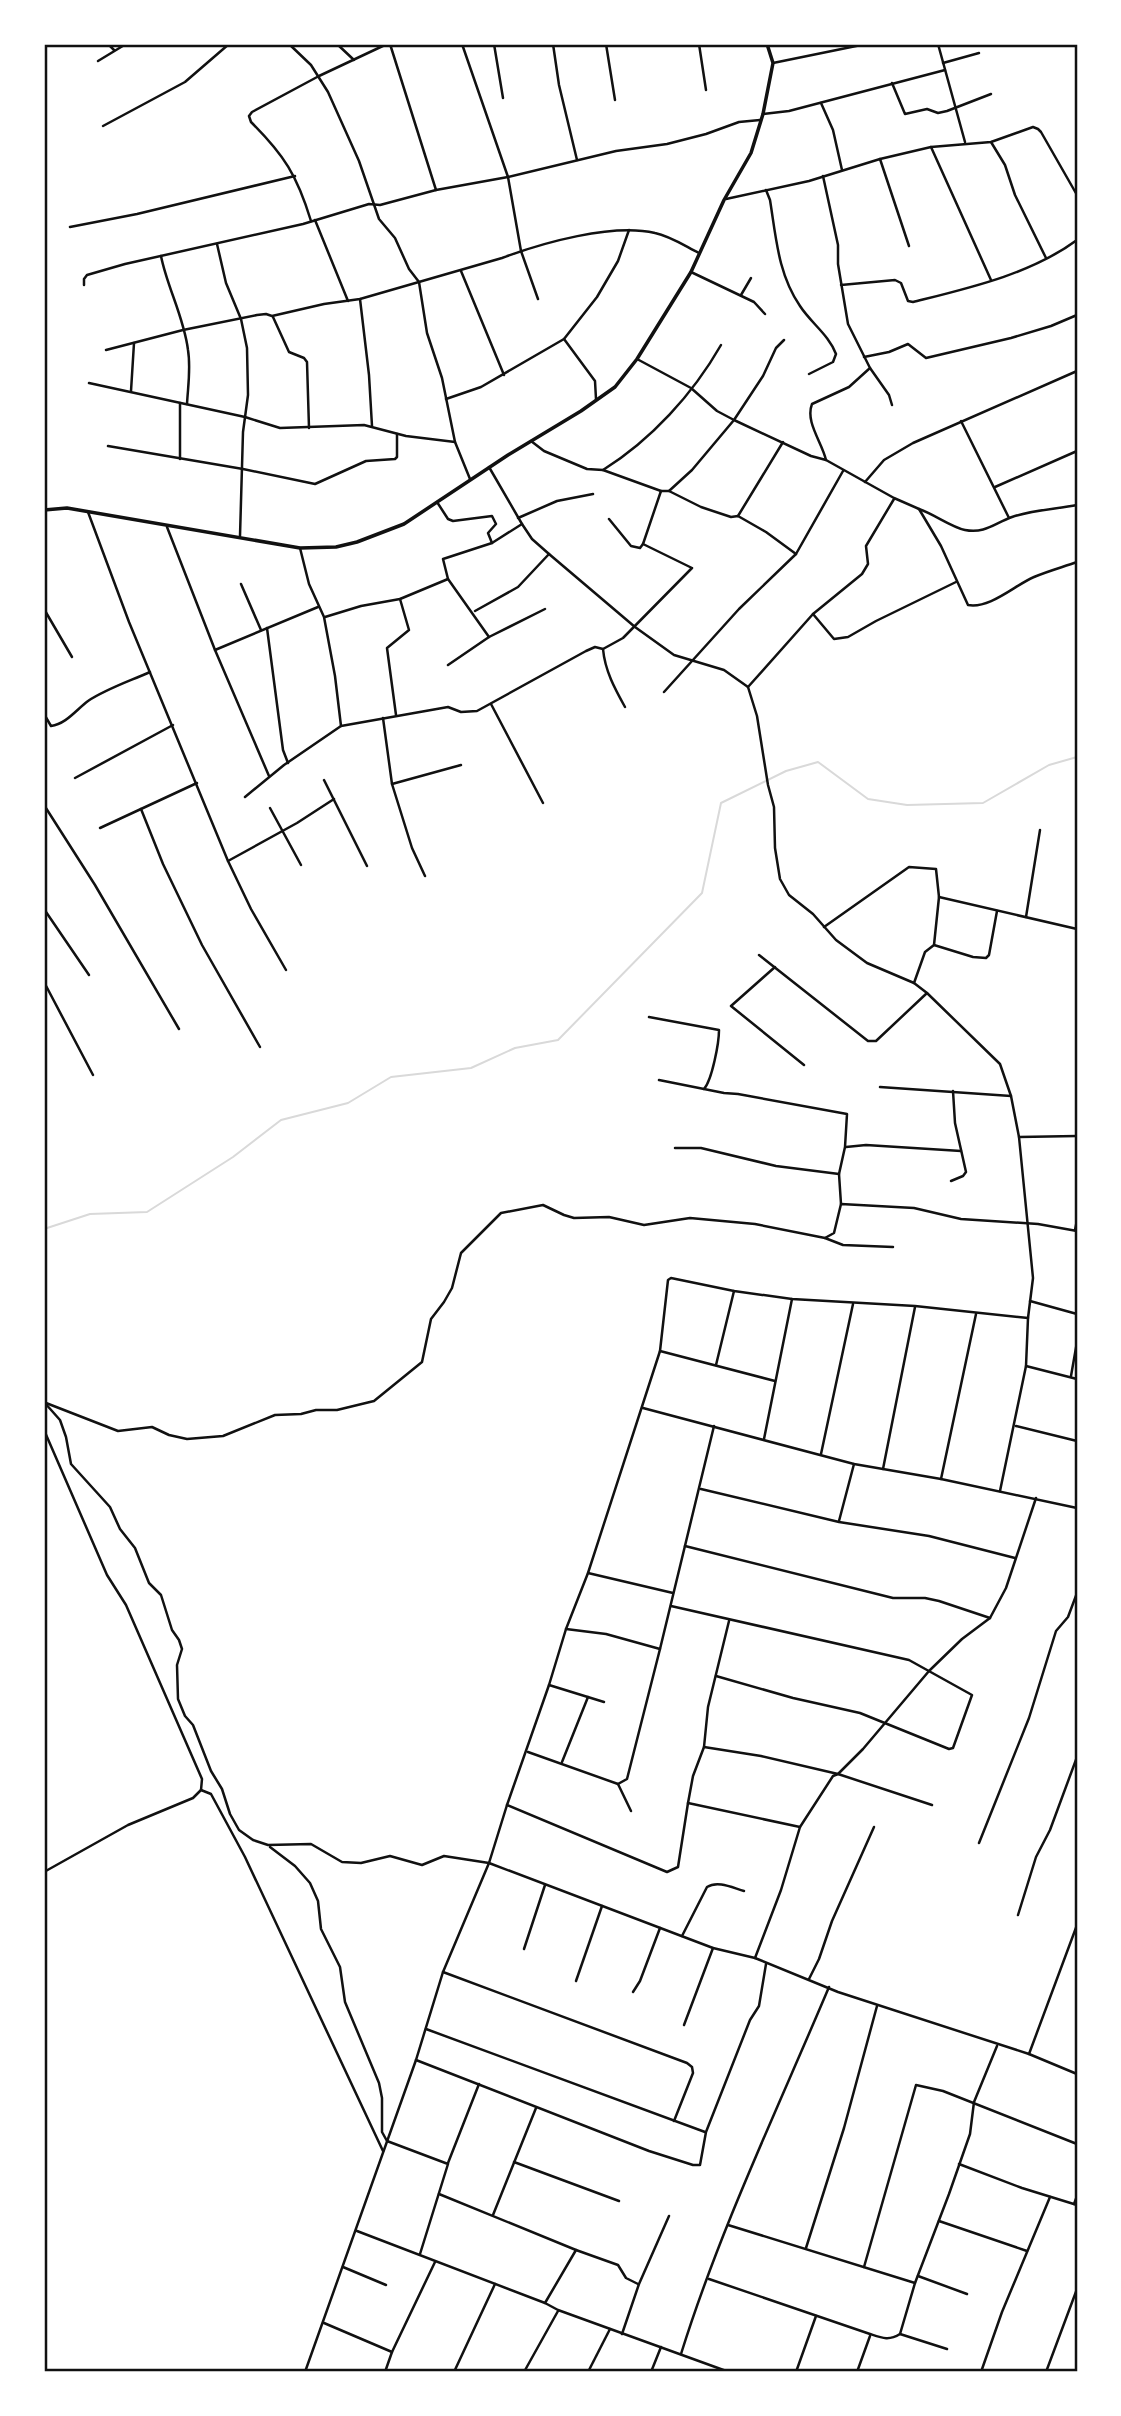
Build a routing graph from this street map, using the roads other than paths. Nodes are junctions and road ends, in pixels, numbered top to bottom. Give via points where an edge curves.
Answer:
1 (108, 44) edge
2 (126, 44) edge
3 (229, 44) edge
4 (289, 44) edge
5 (337, 44) edge
6 (389, 44) edge
7 (462, 44) edge
8 (494, 44) edge
9 (553, 44) edge
10 (606, 44) edge
11 (699, 44) edge
12 (768, 44) edge
13 (866, 44) edge
14 (938, 44) edge
15 (114, 50) junction
16 (979, 53) dead end
17 (354, 60) junction
18 (98, 61) dead end
19 (773, 63) junction
20 (943, 63) junction
21 (945, 70) junction
22 (319, 76) junction
23 (892, 83) junction
24 (706, 90) dead end
25 (991, 94) dead end
26 (503, 98) dead end
27 (615, 100) dead end
28 (821, 103) junction
29 (955, 107) junction
30 (763, 114) junction
31 (761, 120) junction
32 (103, 126) dead end
33 (991, 142) junction
34 (965, 143) junction
35 (931, 147) junction
36 (880, 159) junction
37 (577, 161) junction
38 (842, 170) junction
39 (295, 176) junction
40 (823, 176) junction
41 (508, 177) junction
42 (436, 190) junction
43 (766, 190) junction
44 (1077, 195) edge
45 (724, 200) junction
46 (374, 205) junction
47 (313, 221) junction
48 (70, 227) dead end
49 (629, 230) junction
50 (1077, 240) edge
51 (217, 244) junction
52 (909, 246) dead end
53 (521, 251) junction
54 (700, 254) junction
55 (161, 256) junction
56 (1046, 258) junction
57 (460, 270) junction
58 (691, 272) junction
59 (751, 278) dead end
60 (991, 280) junction
61 (419, 282) junction
62 (84, 285) dead end
63 (841, 285) junction
64 (741, 295) junction
65 (360, 299) junction
66 (538, 299) dead end
67 (348, 301) junction
68 (765, 314) dead end
69 (1077, 315) edge
70 (272, 316) junction
71 (242, 318) junction
72 (183, 330) junction
73 (564, 339) junction
74 (783, 340) dead end
75 (134, 343) junction
76 (720, 345) dead end
77 (106, 350) dead end
78 (864, 357) junction
79 (637, 359) junction
80 (870, 368) junction
81 (1077, 371) edge
82 (809, 374) dead end
83 (504, 375) junction
84 (89, 383) dead end
85 (691, 388) junction
86 (131, 391) junction
87 (446, 399) junction
88 (596, 401) junction
89 (180, 403) junction
90 (187, 404) junction
91 (892, 405) dead end
92 (245, 417) junction
93 (733, 420) junction
94 (961, 421) junction
95 (372, 426) junction
96 (309, 428) junction
97 (397, 433) junction
98 (531, 441) junction
99 (454, 442) junction
100 (783, 442) junction
101 (108, 446) dead end
102 (1077, 451) edge
103 (180, 458) junction
104 (826, 460) junction
105 (489, 467) junction
106 (243, 469) junction
107 (603, 470) junction
108 (843, 470) junction
109 (470, 480) junction
110 (865, 482) junction
111 (995, 487) junction
112 (661, 491) junction
113 (669, 491) junction
114 (593, 494) dead end
115 (894, 498) junction
116 (437, 502) junction
117 (1077, 505) edge
118 (919, 509) junction
119 (44, 510) edge
120 (88, 512) junction
121 (738, 516) junction
122 (518, 518) junction
123 (1009, 518) junction
124 (610, 520) dead end
125 (522, 524) junction
126 (167, 525) junction
127 (240, 536) junction
128 (492, 543) junction
129 (643, 544) junction
130 (300, 548) junction
131 (549, 554) junction
132 (796, 554) junction
133 (1077, 562) edge
134 (448, 579) junction
135 (957, 582) junction
136 (241, 584) dead end
137 (400, 599) junction
138 (318, 607) junction
139 (44, 609) edge
140 (545, 609) dead end
141 (473, 612) junction
142 (813, 614) junction
143 (324, 617) junction
144 (635, 627) junction
145 (267, 628) junction
146 (261, 630) junction
147 (489, 638) junction
148 (603, 649) junction
149 (215, 650) junction
150 (72, 657) dead end
151 (691, 661) junction
152 (448, 665) dead end
153 (150, 672) junction
154 (748, 687) junction
155 (664, 692) dead end
156 (491, 704) junction
157 (625, 707) dead end
158 (44, 714) edge
159 (396, 715) junction
160 (383, 718) junction
161 (173, 725) junction
162 (341, 726) junction
163 (288, 763) junction
164 (461, 765) dead end
165 (270, 776) junction
166 (75, 778) dead end
167 (324, 780) dead end
168 (197, 783) junction
169 (392, 784) junction
170 (245, 797) dead end
171 (334, 799) junction
172 (543, 803) dead end
173 (44, 805) edge
174 (270, 808) dead end
175 (141, 809) junction
176 (100, 828) dead end
177 (283, 829) junction
178 (1040, 830) dead end
179 (228, 860) junction
180 (301, 865) dead end
181 (367, 866) dead end
182 (425, 876) dead end
183 (939, 897) junction
184 (44, 909) edge
185 (997, 911) junction
186 (1026, 917) junction
187 (824, 928) junction
188 (1077, 928) edge
189 (934, 945) junction
190 (759, 955) dead end
191 (775, 967) junction
192 (286, 970) dead end
193 (89, 975) dead end
194 (44, 982) edge
195 (914, 984) junction
196 (927, 993) junction
197 (649, 1017) dead end
198 (179, 1028) dead end
199 (260, 1047) dead end
200 (804, 1065) dead end
201 (93, 1075) dead end
202 (659, 1080) dead end
203 (880, 1087) dead end
204 (704, 1088) junction
205 (953, 1091) junction
206 (1011, 1096) junction
207 (1077, 1136) edge
208 (1019, 1137) junction
209 (845, 1147) junction
210 (675, 1148) dead end
211 (961, 1151) junction
212 (839, 1174) junction
213 (951, 1181) dead end
214 (841, 1203) junction
215 (1028, 1217) junction
216 (1077, 1220) edge
217 (1028, 1224) junction
218 (1038, 1224) junction
219 (1076, 1231) edge
220 (825, 1238) junction
221 (893, 1247) dead end
222 (734, 1291) junction
223 (792, 1299) junction
224 (1030, 1301) junction
225 (853, 1303) junction
226 (915, 1306) junction
227 (977, 1313) junction
228 (1077, 1314) edge
229 (1028, 1318) junction
230 (1077, 1342) edge
231 (660, 1351) junction
232 (716, 1365) junction
233 (1026, 1366) junction
234 (1070, 1376) junction
235 (1077, 1379) edge
236 (775, 1381) junction
237 (44, 1402) edge
238 (643, 1408) junction
239 (714, 1426) junction
240 (1015, 1426) junction
241 (44, 1430) edge
242 (764, 1439) junction
243 (1077, 1441) edge
244 (821, 1454) junction
245 (854, 1464) junction
246 (883, 1469) junction
247 (941, 1479) junction
248 (699, 1489) junction
249 (1000, 1491) junction
250 (1036, 1498) junction
251 (1077, 1508) edge
252 (839, 1522) junction
253 (685, 1546) junction
254 (1015, 1558) junction
255 (590, 1567) junction
256 (588, 1573) junction
257 (601, 1574) junction
258 (673, 1593) junction
259 (1077, 1593) edge
260 (671, 1606) junction
261 (990, 1618) junction
262 (729, 1620) junction
263 (566, 1629) junction
264 (660, 1649) junction
265 (929, 1671) junction
266 (716, 1676) junction
267 (550, 1685) junction
268 (588, 1697) junction
269 (604, 1702) dead end
270 (886, 1722) junction
271 (704, 1746) junction
272 (527, 1752) junction
273 (1077, 1757) edge
274 (562, 1763) junction
275 (838, 1774) junction
276 (618, 1784) junction
277 (201, 1790) junction
278 (688, 1802) junction
279 (507, 1805) junction
280 (932, 1805) dead end
281 (631, 1811) dead end
282 (800, 1826) junction
283 (874, 1827) dead end
284 (979, 1843) dead end
285 (268, 1845) junction
286 (489, 1863) junction
287 (44, 1872) edge
288 (545, 1884) junction
289 (744, 1891) dead end
290 (602, 1906) junction
291 (1018, 1915) dead end
292 (1077, 1925) edge
293 (660, 1928) junction
294 (682, 1936) junction
295 (524, 1948) dead end
296 (713, 1948) junction
297 (755, 1958) junction
298 (766, 1964) junction
299 (443, 1972) junction
300 (809, 1979) junction
301 (576, 1981) dead end
302 (830, 1987) junction
303 (633, 1992) dead end
304 (878, 2005) junction
305 (684, 2025) dead end
306 (426, 2029) junction
307 (997, 2045) junction
308 (1029, 2054) junction
309 (415, 2060) junction
310 (1077, 2074) edge
311 (479, 2084) junction
312 (974, 2102) junction
313 (536, 2106) junction
314 (674, 2121) junction
315 (706, 2132) junction
316 (387, 2141) junction
317 (1077, 2144) edge
318 (384, 2152) junction
319 (514, 2162) junction
320 (448, 2164) junction
321 (959, 2164) junction
322 (439, 2194) junction
323 (1077, 2196) edge
324 (1050, 2197) junction
325 (619, 2201) dead end
326 (1076, 2204) edge
327 (493, 2215) junction
328 (669, 2216) dead end
329 (939, 2221) junction
330 (729, 2225) junction
331 (357, 2231) junction
332 (806, 2248) junction
333 (576, 2250) junction
334 (1027, 2251) junction
335 (420, 2254) junction
336 (435, 2262) junction
337 (343, 2267) junction
338 (864, 2267) junction
339 (918, 2276) junction
340 (709, 2279) junction
341 (915, 2283) junction
342 (495, 2284) junction
343 (639, 2284) junction
344 (386, 2285) dead end
345 (1077, 2289) edge
346 (967, 2294) dead end
347 (545, 2303) junction
348 (558, 2310) junction
349 (816, 2315) junction
350 (323, 2323) junction
351 (610, 2329) junction
352 (622, 2334) junction
353 (870, 2334) junction
354 (900, 2334) junction
355 (661, 2347) junction
356 (947, 2349) dead end
357 (392, 2353) junction
358 (681, 2354) junction
359 (305, 2372) edge
360 (385, 2372) edge
361 (454, 2372) edge
362 (524, 2372) edge
363 (589, 2372) edge
364 (651, 2372) edge
365 (729, 2372) edge
366 (796, 2372) edge
367 (857, 2372) edge
368 (981, 2372) edge
369 (1046, 2372) edge

1 - 15 street
2 - 15 street
3 - 32 street via 185,82
4 - 22 street
5 - 17 street
6 - 17 street
6 - 42 street
7 - 41 street
8 - 26 street
9 - 37 street
10 - 27 street
11 - 24 street
12 - 19 street
13 - 19 street
14 - 20 street
15 - 18 street
16 - 20 street
17 - 22 street
19 - 30 street
20 - 21 street
21 - 23 street
21 - 29 street
22 - 39 street via 249,116
22 - 46 street
23 - 28 street
23 - 29 street via 905,114 927,109 938,113
25 - 29 street
28 - 30 street
28 - 38 street
29 - 34 street
30 - 31 street
31 - 37 street
31 - 45 street via 751,153
33 - 34 street
33 - 44 street via 1032,127 1038,129
33 - 56 street
34 - 35 street
35 - 36 street
35 - 60 street
36 - 38 street
36 - 52 street
37 - 41 street
38 - 40 street
39 - 47 street
39 - 48 street
40 - 43 street
40 - 63 street via 838,245
41 - 42 street
41 - 53 street
42 - 46 street
43 - 45 street
43 - 82 street via 780,266 799,306 836,354 833,362
45 - 54 street
46 - 47 street
46 - 61 street
47 - 51 street
47 - 67 street
49 - 53 street
49 - 54 street via 662,235
49 - 73 street via 597,297
50 - 56 street
51 - 55 street
51 - 71 street via 226,283
53 - 57 street
53 - 66 street
54 - 58 street
55 - 62 street via 87,275
55 - 72 street
56 - 60 street
57 - 61 street
57 - 83 street
58 - 64 street
58 - 79 street
59 - 64 street
60 - 63 street via 913,302 895,281
61 - 65 street
61 - 87 street via 427,333
63 - 78 street via 848,324
64 - 68 street
65 - 67 street
65 - 95 street
67 - 70 street
69 - 78 street via 1011,338 926,358 908,344
70 - 71 street
70 - 96 street via 289,352 307,362
71 - 72 street
71 - 92 street via 247,348
72 - 75 street
72 - 90 street via 190,367
73 - 83 street
73 - 88 street via 595,381
74 - 93 street
75 - 77 street
75 - 86 street
76 - 85 street
78 - 80 street
79 - 85 street
79 - 88 street via 615,387
80 - 91 street
80 - 104 street via 849,387 813,404 809,412
81 - 94 street
83 - 87 street
84 - 86 street
85 - 93 street
85 - 107 street via 649,434
86 - 89 street
87 - 99 street
88 - 98 street
89 - 90 street
89 - 103 street
90 - 92 street
92 - 96 street via 280,428
92 - 106 street
93 - 100 street
93 - 113 street
94 - 110 street via 884,460
94 - 111 street
95 - 96 street
95 - 97 street
97 - 99 street
97 - 106 street via 395,459 366,461 315,484
98 - 105 street
98 - 107 street via 587,469
99 - 109 street
100 - 104 street
100 - 121 street
101 - 103 street
102 - 111 street
103 - 106 street
104 - 108 street
105 - 109 street
105 - 122 street
106 - 127 street
107 - 112 street
108 - 110 street
108 - 132 street
109 - 116 street
110 - 115 street
111 - 123 street
112 - 113 street
112 - 129 street
113 - 121 street via 701,507
114 - 122 street via 557,501
115 - 118 street
115 - 142 street via 866,546 865,570
116 - 128 street via 453,522 492,516 496,524 488,533
116 - 130 street via 404,524 374,536 336,547
117 - 123 street
118 - 123 street via 977,531
118 - 135 street
119 - 120 street
120 - 126 street
120 - 153 street
121 - 132 street
122 - 125 street
124 - 129 street via 636,549
125 - 128 street
125 - 131 street
126 - 127 street
126 - 149 street
127 - 130 street
128 - 134 street via 443,559
129 - 144 street via 692,568
130 - 138 street
131 - 141 street via 519,587
131 - 144 street
132 - 151 street
133 - 135 street via 972,606
134 - 137 street
134 - 141 street
135 - 142 street via 848,637 834,639
136 - 146 street
137 - 143 street
137 - 159 street via 409,630 387,648
138 - 143 street
138 - 145 street
139 - 150 street
140 - 147 street
141 - 147 street
142 - 154 street
143 - 162 street
144 - 148 street
144 - 151 street via 674,655
145 - 146 street
145 - 163 street
146 - 149 street
147 - 152 street
148 - 156 street via 586,651
148 - 157 street via 613,687
149 - 165 street
151 - 154 street via 724,670
151 - 155 street
153 - 158 street via 89,701 53,727
153 - 161 street
154 - 187 street via 774,807 780,879 789,895
156 - 159 street via 469,712 448,707
156 - 172 street
159 - 160 street
160 - 162 street
160 - 169 street
161 - 166 street
161 - 168 street
162 - 163 street
163 - 165 street
164 - 169 street
165 - 170 street
167 - 171 street
168 - 175 street
168 - 179 street
169 - 182 street
171 - 177 street
171 - 181 street
173 - 198 street
174 - 177 street
175 - 176 street
175 - 199 street via 202,945
177 - 179 street
177 - 180 street
178 - 186 street
179 - 192 street
183 - 185 street
183 - 187 street via 936,869 909,867
183 - 189 street
184 - 193 street
185 - 186 street
185 - 189 street via 986,958
186 - 188 street
187 - 195 street via 867,963
189 - 195 street via 925,951
190 - 191 street
191 - 196 street via 872,1042
191 - 200 street via 731,1006
194 - 201 street
195 - 196 street
196 - 206 street via 1000,1065
197 - 204 street via 719,1031
202 - 204 street
203 - 205 street
204 - 209 street via 847,1114
205 - 206 street
205 - 211 street
206 - 208 street
207 - 208 street
208 - 215 street
209 - 211 street
209 - 212 street
210 - 212 street via 701,1148 776,1166
211 - 213 street via 966,1174
212 - 214 street
214 - 217 street
214 - 220 street via 834,1233
215 - 217 street
215 - 218 street
216 - 219 street
217 - 218 street
217 - 224 street via 1033,1278
218 - 219 street
220 - 221 street via 843,1245
220 - 237 street via 755,1224 690,1218 644,1225 609,1217 574,1218 534,1205 501,1213 461,1253 452,1287 431,1319 422,1362 367,1405 275,1415 223,1436 187,1439 152,1427 118,1431
222 - 223 street
222 - 231 street via 669,1279
222 - 232 street
223 - 225 street
223 - 236 street
224 - 228 street
224 - 229 street
225 - 226 street
225 - 244 street
226 - 227 street
226 - 246 street
227 - 229 street
227 - 247 street
229 - 233 street
230 - 234 street
231 - 232 street
231 - 238 street
232 - 236 street
233 - 234 street
233 - 240 street
234 - 235 street
236 - 242 street
237 - 285 street via 60,1420 71,1464 110,1507 135,1548 149,1583 161,1595 182,1650 177,1665 178,1699 230,1814 239,1830
238 - 239 street
238 - 255 street
239 - 242 street
239 - 248 street
240 - 243 street
240 - 249 street
241 - 277 street via 202,1779
242 - 244 street
244 - 245 street
245 - 246 street
245 - 252 street
246 - 247 street
247 - 249 street
248 - 252 street
248 - 253 street
249 - 250 street
250 - 251 street
250 - 254 street
252 - 254 street via 929,1536
253 - 258 street
253 - 261 street via 893,1598 939,1601
254 - 261 street
255 - 256 street
255 - 257 street
256 - 257 street
256 - 263 street
257 - 258 street
258 - 260 street
259 - 284 street via 1068,1617 1056,1631 1029,1718
260 - 262 street
260 - 264 street
261 - 265 street
262 - 265 street via 909,1660
262 - 266 street
263 - 264 street
263 - 267 street
264 - 276 street via 626,1779
265 - 270 street
265 - 270 street via 972,1695 953,1748
266 - 270 street
266 - 271 street
267 - 268 street
267 - 272 street
268 - 269 street
268 - 274 street
270 - 275 street
271 - 275 street
271 - 278 street
272 - 274 street
272 - 279 street
273 - 291 street
274 - 276 street
275 - 280 street
275 - 282 street via 832,1776
276 - 281 street
277 - 287 street
277 - 318 street via 211,1794 245,1857
278 - 279 street via 678,1867 667,1872
278 - 282 street
279 - 286 street
282 - 297 street
283 - 300 street
285 - 286 street via 311,1844 342,1862 390,1856 422,1865 444,1856
285 - 316 street via 310,1883 321,1929 340,1967 345,2002 379,2083 382,2132
286 - 288 street
286 - 299 street
288 - 290 street
288 - 295 street
289 - 294 street via 719,1884 707,1886
290 - 293 street
290 - 301 street
292 - 308 street
293 - 294 street
293 - 303 street
294 - 296 street
296 - 297 street
296 - 305 street
297 - 298 street
298 - 300 street
298 - 315 street via 759,2006
299 - 306 street
299 - 314 street via 687,2063 693,2073
300 - 302 street
302 - 304 street
302 - 330 street
304 - 307 street
304 - 332 street
306 - 309 street
306 - 314 street
307 - 308 street
307 - 312 street
308 - 310 street
309 - 311 street
309 - 316 street
311 - 313 street
311 - 320 street
312 - 317 street
312 - 321 street via 970,2134
312 - 338 street via 916,2085
313 - 315 street via 696,2165 700,2165
313 - 319 street
314 - 315 street
316 - 318 street
316 - 320 street
318 - 331 street
319 - 325 street
319 - 327 street
320 - 322 street
321 - 324 street
321 - 329 street
322 - 327 street
322 - 335 street
323 - 326 street
324 - 326 street
324 - 334 street
327 - 333 street
328 - 343 street
329 - 334 street
329 - 339 street
330 - 332 street
330 - 340 street
331 - 335 street
331 - 337 street
332 - 338 street
333 - 343 street via 618,2265 626,2278
333 - 347 street
334 - 368 street
335 - 336 street
336 - 342 street
336 - 357 street
337 - 344 street
337 - 350 street
338 - 341 street
339 - 341 street
339 - 346 street
340 - 349 street
340 - 358 street
341 - 354 street
342 - 347 street
342 - 361 street
343 - 352 street
345 - 369 street
347 - 348 street
348 - 351 street
348 - 362 street
349 - 353 street
349 - 366 street
350 - 357 street
350 - 359 street
351 - 352 street
351 - 363 street
352 - 355 street
353 - 354 street via 893,2339
353 - 367 street
354 - 356 street
355 - 358 street
355 - 364 street
357 - 360 street
358 - 365 street

